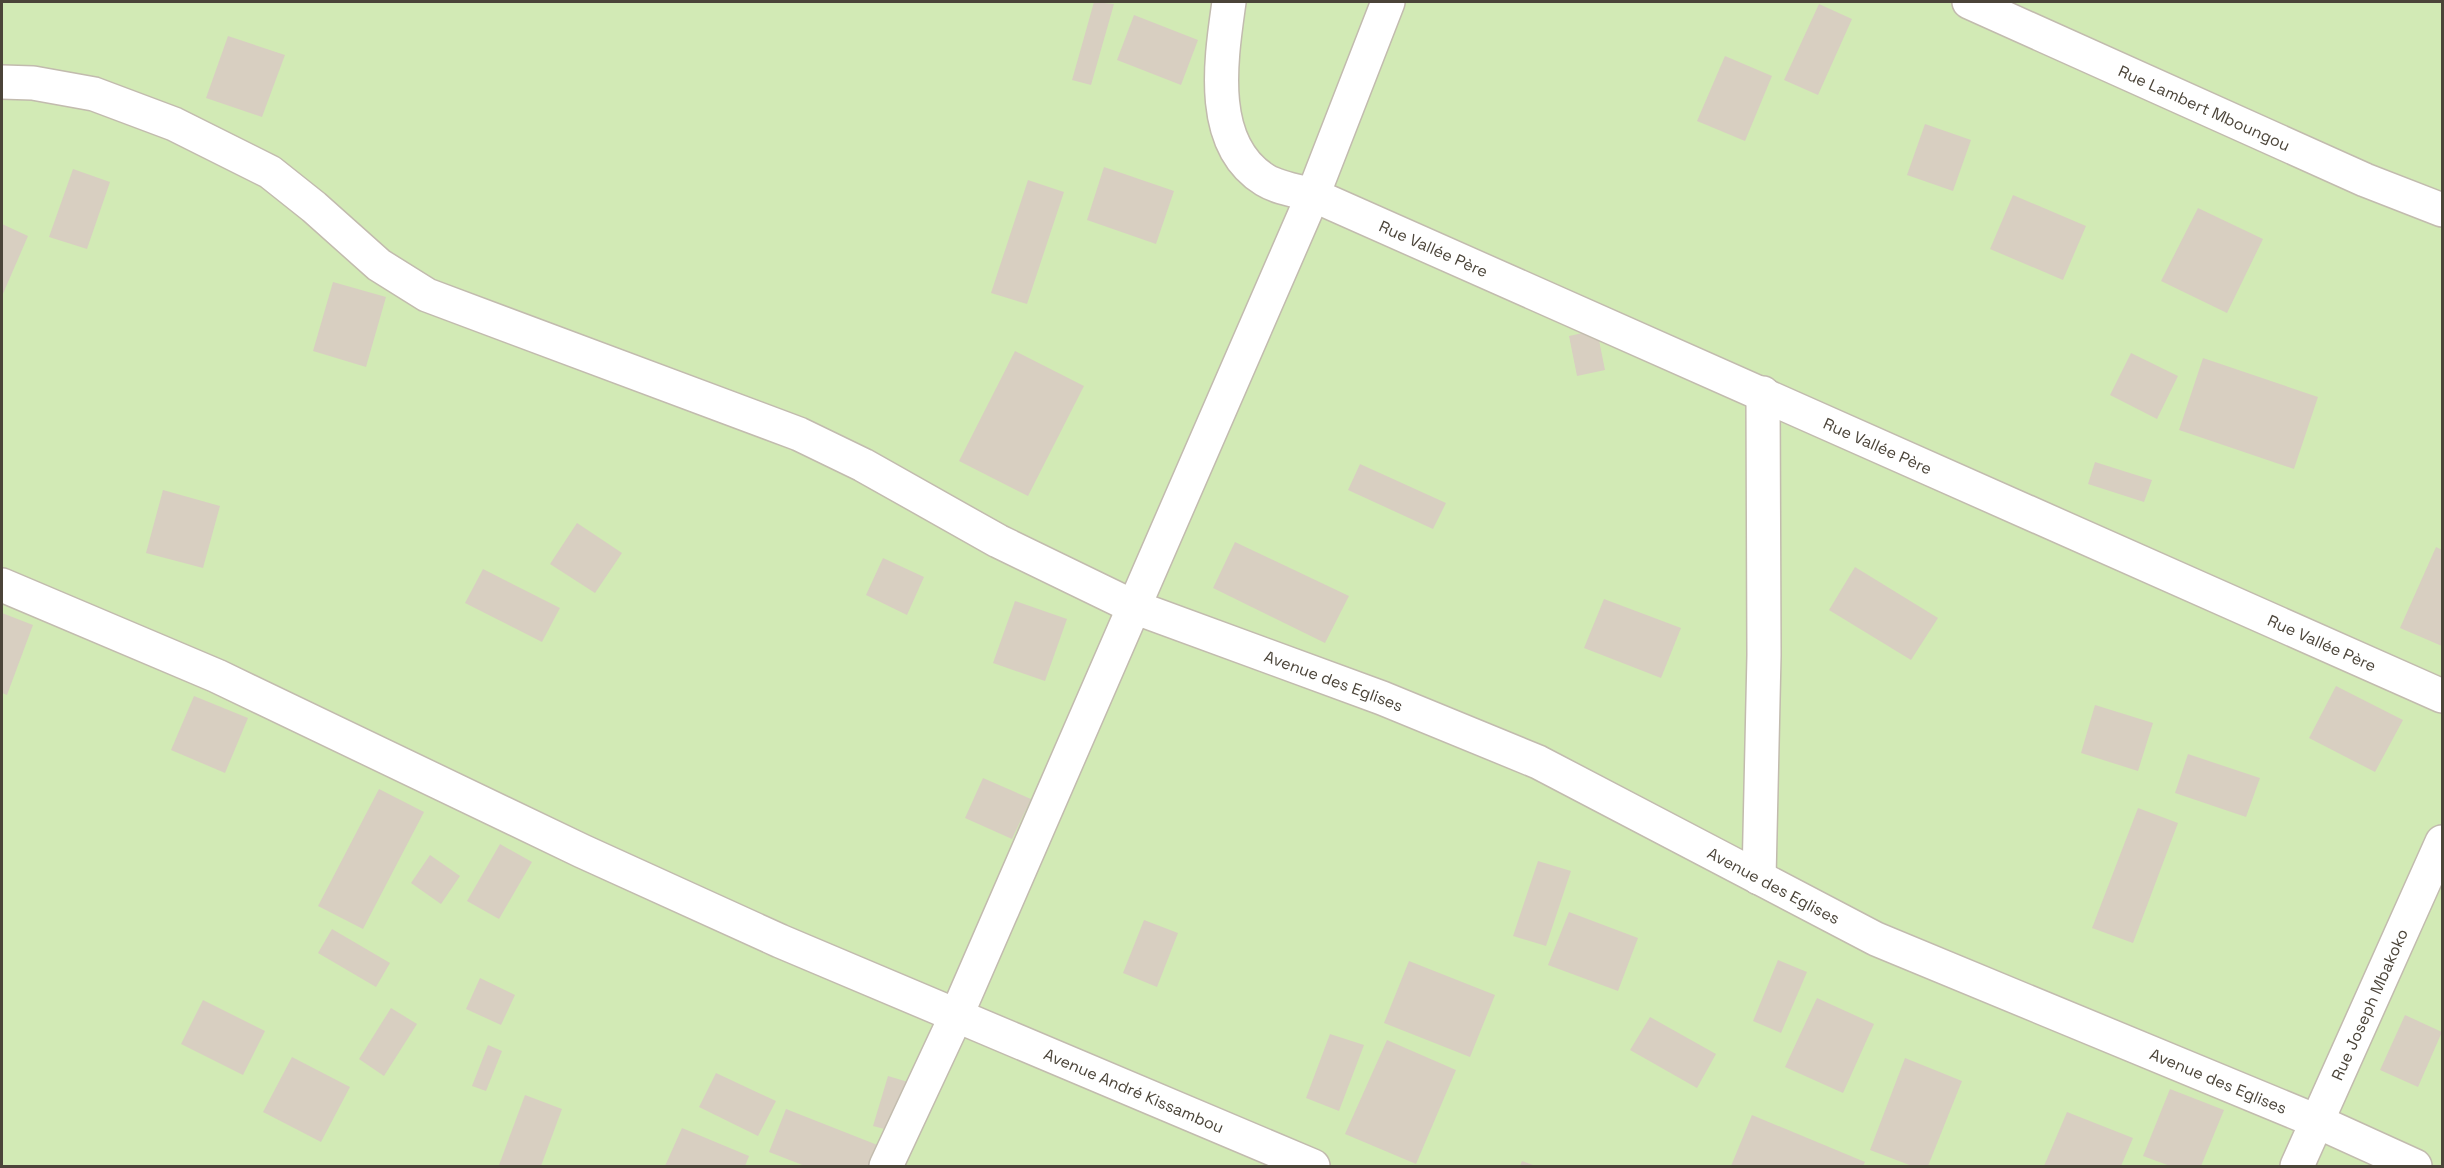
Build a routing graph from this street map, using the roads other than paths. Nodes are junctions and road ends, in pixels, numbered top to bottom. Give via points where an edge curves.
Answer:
1 (1229, 2) edge
2 (1388, 2) edge
3 (1969, 2) edge
4 (2, 82) edge
5 (1313, 195) junction
6 (2442, 210) edge
7 (1763, 393) junction
8 (2, 585) edge
9 (1134, 607) junction
10 (2442, 696) edge
11 (2442, 842) edge
12 (1760, 878) junction
13 (957, 1014) junction
14 (2316, 1121) junction
15 (886, 1167) edge
16 (1313, 1167) edge
17 (2297, 1167) edge
18 (2415, 1167) edge

1 - 5 street, Rue Vallée Père via 1220,68 1229,136 1244,163 1266,182
2 - 5 street
3 - 6 street, Rue Lambert Mboungou via 2365,180
4 - 9 street, Avenue des Eglises via 33,83 94,94 174,124 270,172 380,266 427,295 799,434 863,465 998,542
5 - 7 street, Rue Vallée Père
5 - 9 street
7 - 10 street, Rue Vallée Père
7 - 12 street
8 - 13 street, Avenue André Kissambou via 217,676 769,936
9 - 12 street, Avenue des Eglises via 1382,698 1538,762
9 - 13 street
11 - 14 street, Rue Joseph Mbakoko
12 - 14 street, Avenue des Eglises via 1876,939
13 - 15 street
13 - 16 street, Avenue André Kissambou
14 - 17 street, Rue Joseph Mbakoko
14 - 18 street, Avenue des Eglises

